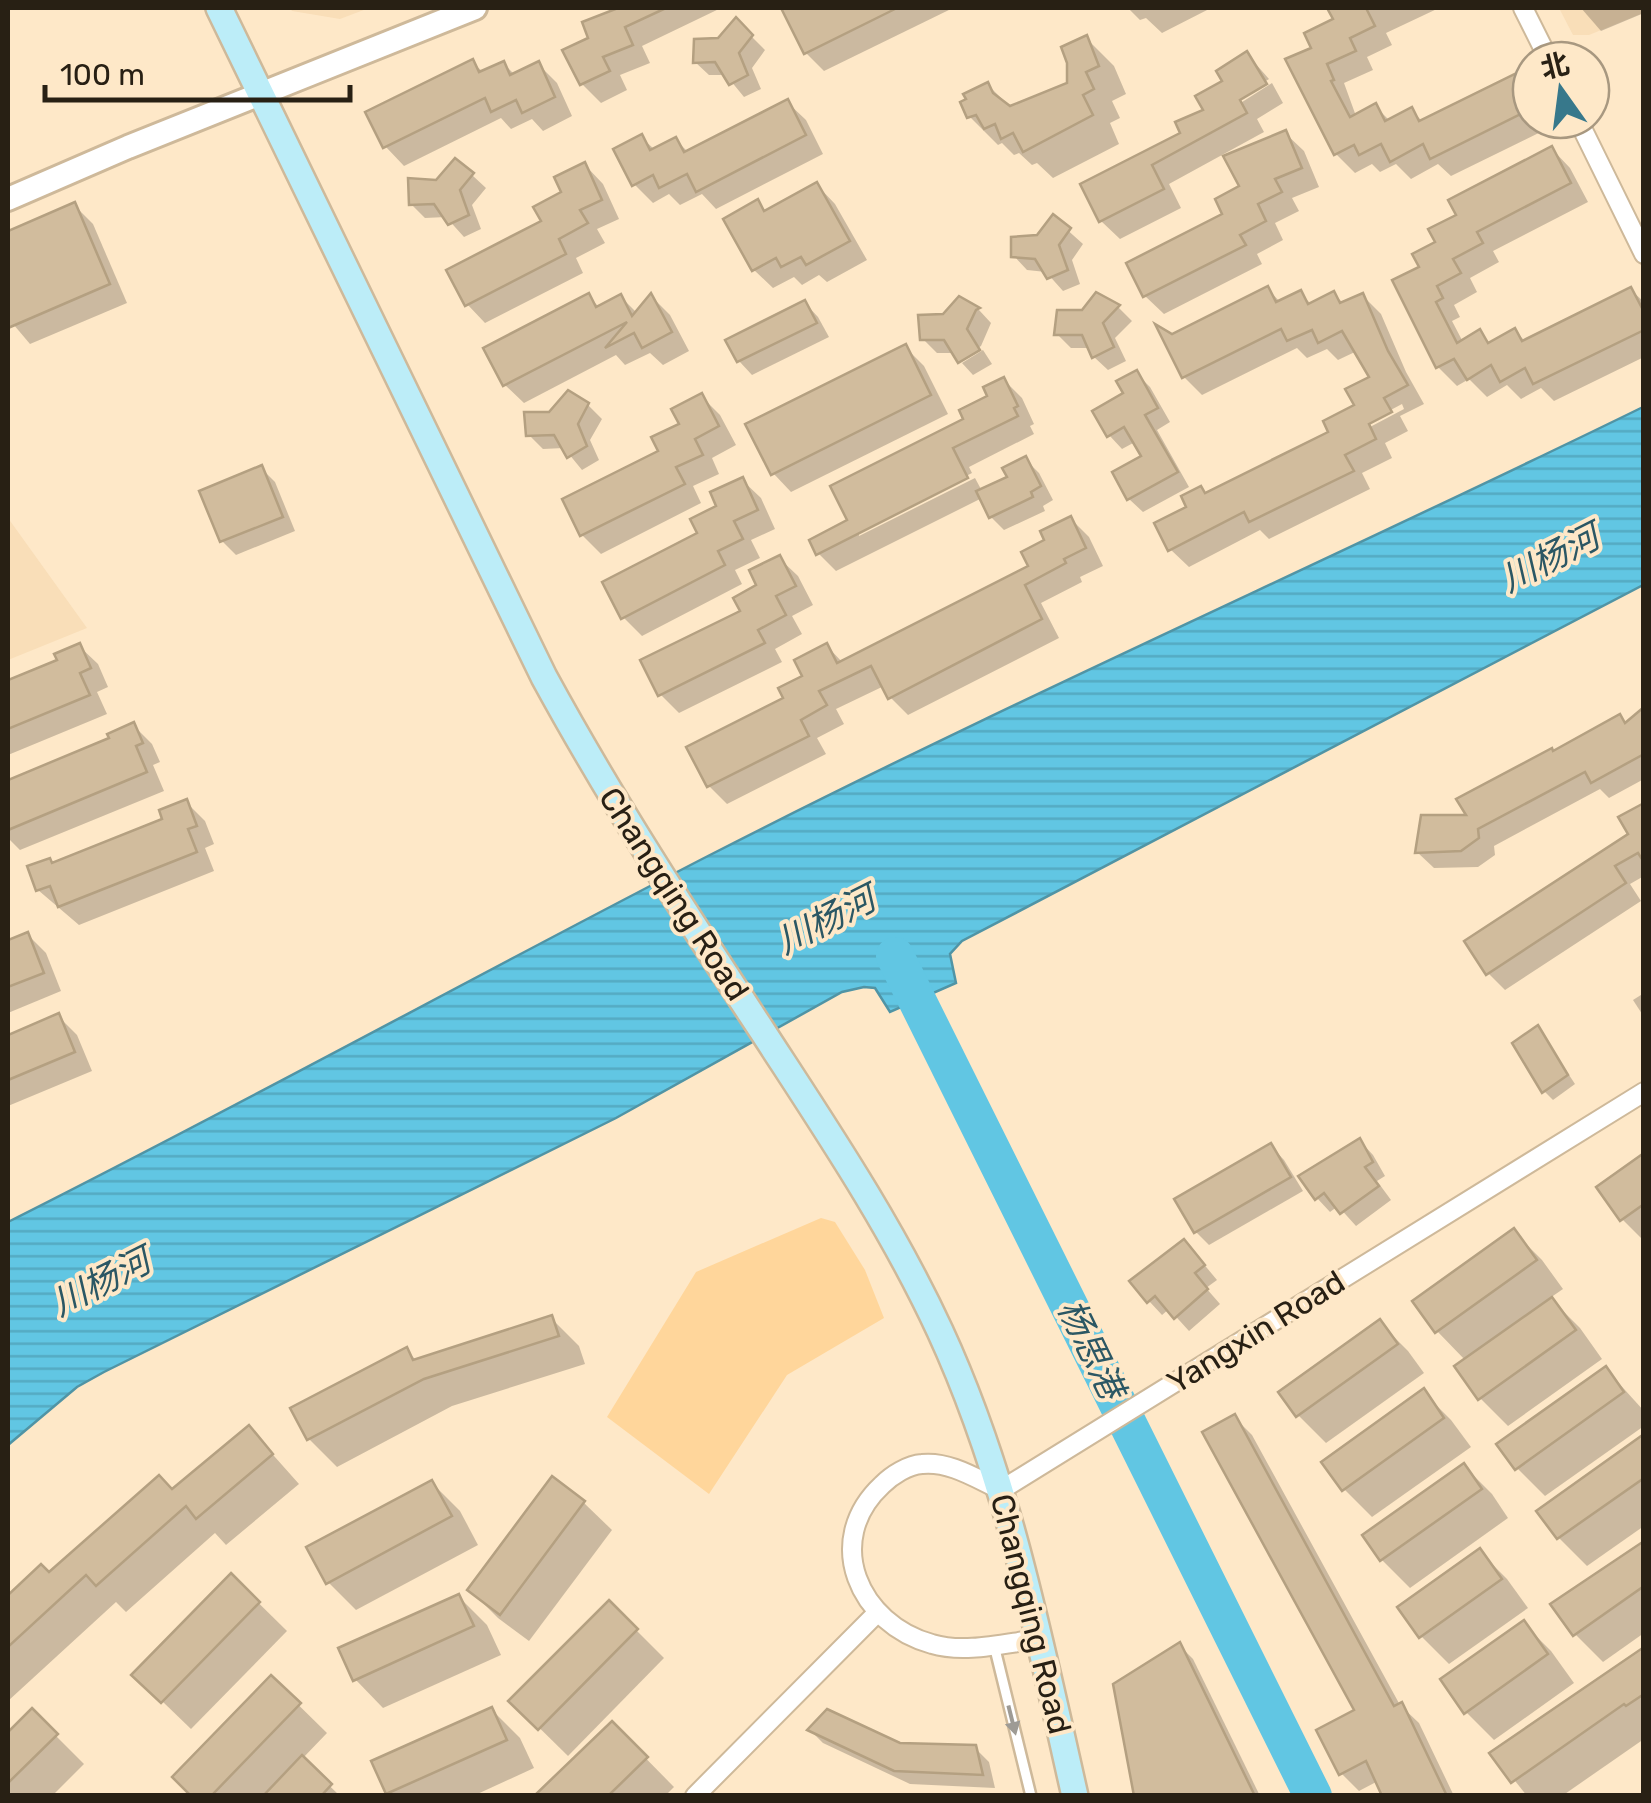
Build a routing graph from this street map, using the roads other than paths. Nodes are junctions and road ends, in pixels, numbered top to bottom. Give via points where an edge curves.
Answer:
1 (219, 8) edge
2 (475, 8) edge
3 (1523, 8) edge
4 (1539, 40) edge
5 (262, 95) junction
6 (1588, 140) edge
7 (8, 199) edge
8 (1644, 254) edge
9 (1644, 1092) edge
10 (1001, 1490) junction
11 (876, 1614) junction
12 (1039, 1638) junction
13 (994, 1644) junction
14 (696, 1796) edge
15 (1030, 1796) edge
16 (1075, 1796) edge

1 - 5 main road, Changqing Road
2 - 5 street
3 - 4 street
5 - 7 street
5 - 10 main road, Changqing Road via 544,677 646,853 898,1247 940,1331
6 - 8 street
9 - 10 street, Yangxin Road
10 - 11 street via 950,1466 920,1464 892,1475 871,1495 857,1521 852,1555 860,1588
10 - 12 main road, Changqing Road
11 - 13 street via 907,1636 937,1646
11 - 14 street
12 - 13 street
12 - 16 main road, Changqing Road
13 -> 15 lane

